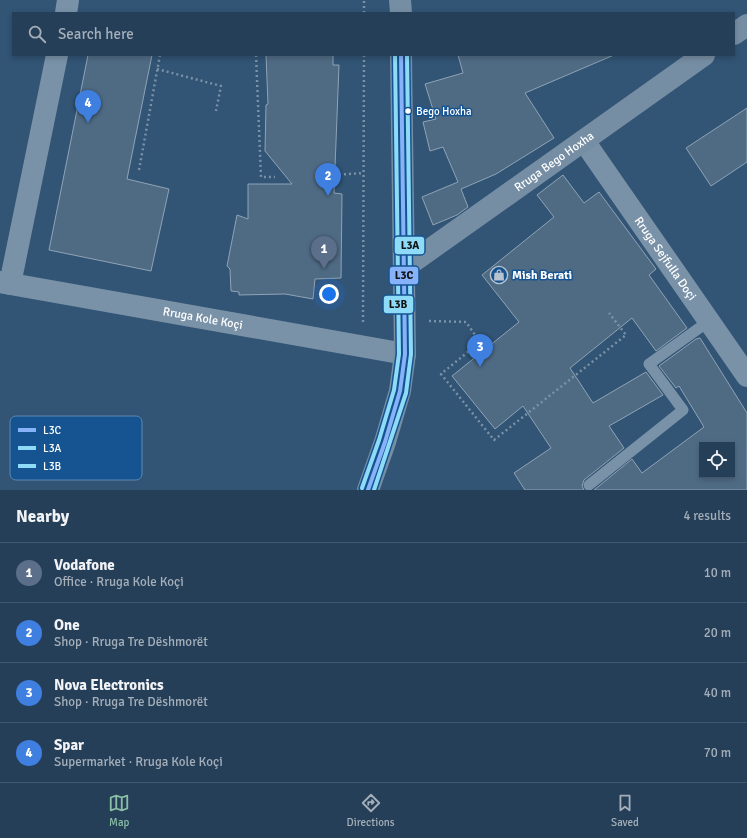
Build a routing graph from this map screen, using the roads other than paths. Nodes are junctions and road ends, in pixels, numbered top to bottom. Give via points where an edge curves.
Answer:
1 (68, 0) edge
2 (400, 0) edge
3 (66, 12) edge
4 (400, 12) edge
5 (747, 25) edge
6 (735, 33) edge
7 (57, 56) edge
8 (401, 56) edge
9 (703, 56) edge
10 (584, 141) junction
11 (404, 268) junction
12 (5, 283) edge
13 (709, 321) junction
14 (405, 354) junction
15 (747, 376) edge
16 (589, 485) dead end
17 (368, 490) edge

1 - 3 street
2 - 4 main road
5 - 6 main road
7 - 12 street
8 - 11 main road
9 - 10 main road, Rruga Bego Hoxha
10 - 11 main road, Rruga Bego Hoxha
10 - 13 street, Rruga Sejfulla Doçi
11 - 14 main road
12 - 14 street, Rruga Kole Koçi
13 - 15 street, Rruga Sejfulla Doçi
13 - 16 lane via 649,364 682,410
14 - 17 main road via 400,391

